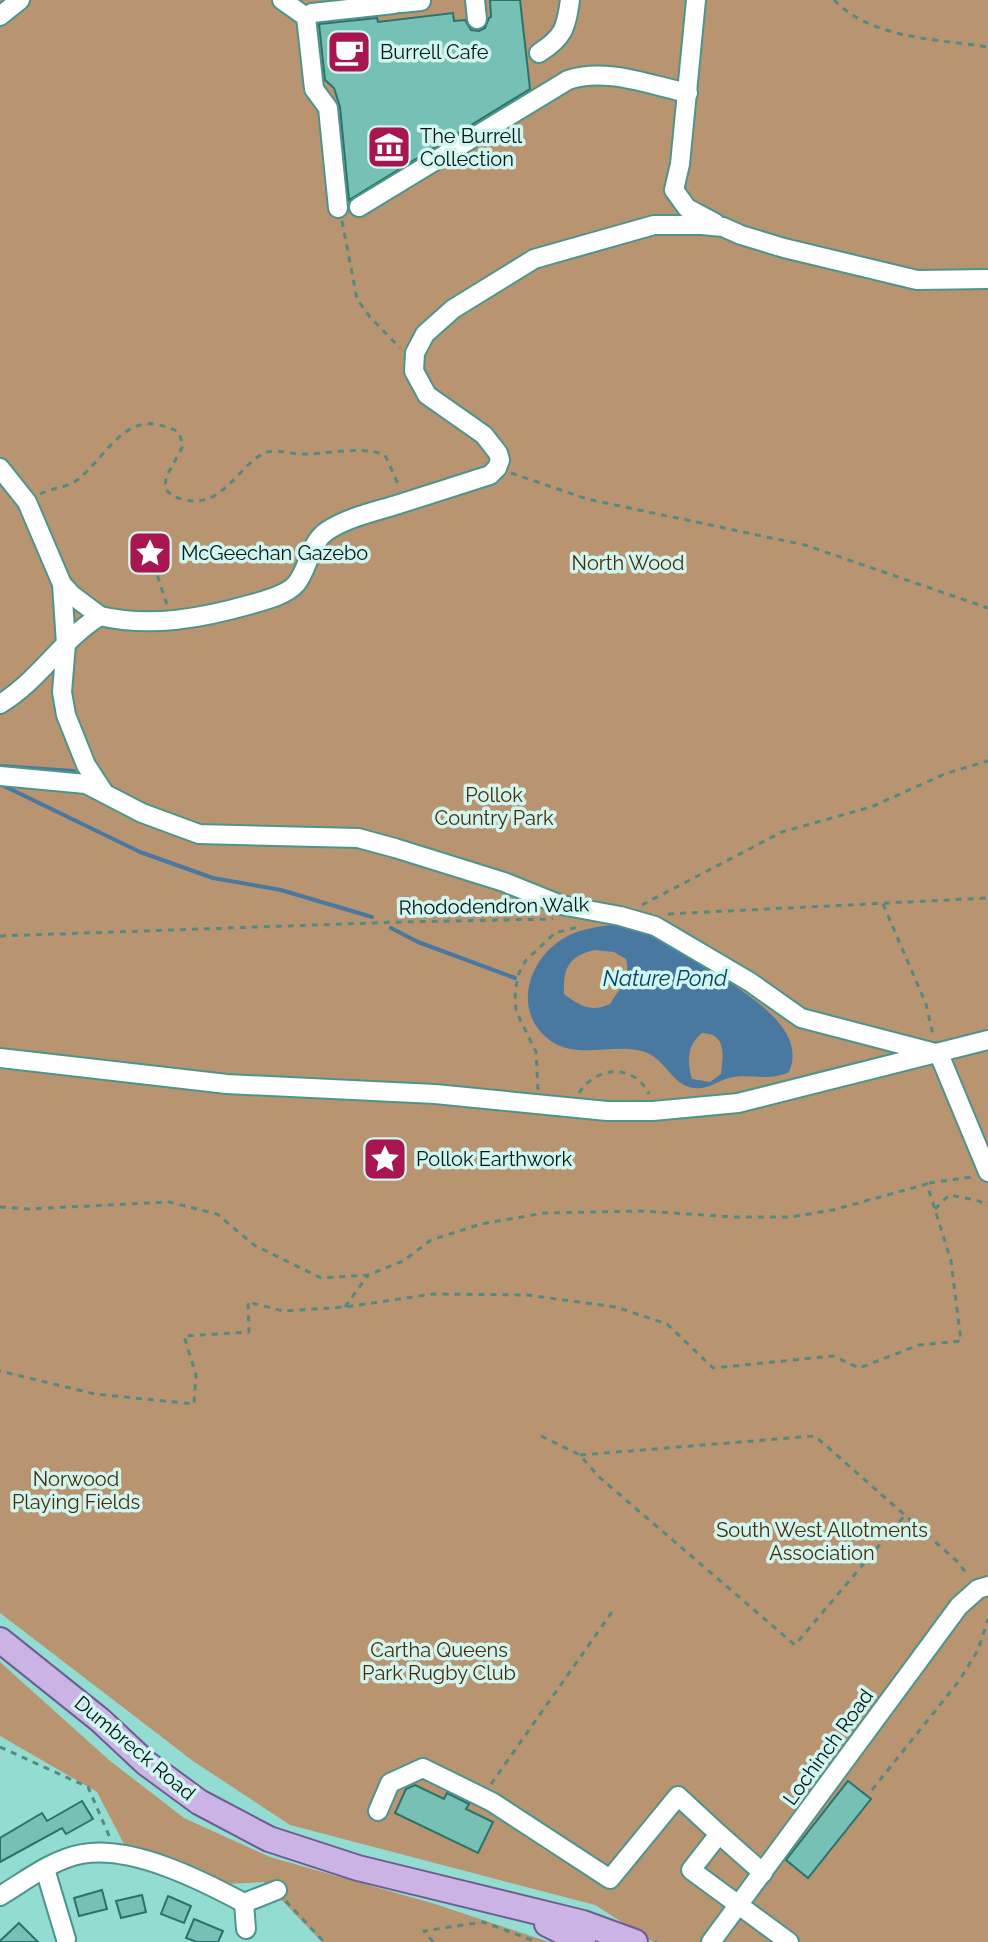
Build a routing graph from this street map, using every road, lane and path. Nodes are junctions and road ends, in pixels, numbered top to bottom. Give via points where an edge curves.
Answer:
1 (20, 0) edge
2 (282, 0) edge
3 (570, 0) edge
4 (696, 0) edge
5 (834, 0) edge
6 (421, 1) edge
7 (0, 16) edge
8 (306, 17) junction
9 (988, 47) edge
10 (539, 53) dead end
11 (688, 93) junction
12 (674, 190) junction
13 (359, 207) dead end
14 (340, 213) joint
15 (654, 225) junction
16 (723, 227) junction
17 (988, 279) edge
18 (415, 360) junction
19 (0, 468) edge
20 (497, 468) junction
21 (414, 500) junction
22 (27, 502) junction
23 (150, 553) dead end
24 (62, 584) junction
25 (988, 608) edge
26 (100, 616) junction
27 (170, 621) junction
28 (66, 644) junction
29 (0, 704) edge
30 (988, 761) edge
31 (0, 776) edge
32 (103, 791) junction
33 (988, 898) edge
34 (883, 904) junction
35 (667, 914) dead end
36 (620, 916) junction
37 (561, 919) dead end
38 (0, 936) edge
39 (988, 1040) edge
40 (939, 1054) junction
41 (0, 1058) edge
42 (537, 1105) junction
43 (577, 1108) junction
44 (653, 1111) junction
45 (982, 1174) edge
46 (927, 1184) junction
47 (988, 1205) edge
48 (0, 1207) edge
49 (935, 1209) junction
50 (368, 1275) junction
51 (345, 1307) junction
52 (0, 1371) edge
53 (541, 1436) dead end
54 (580, 1455) junction
55 (905, 1515) junction
56 (983, 1588) edge
57 (612, 1612) dead end
58 (988, 1619) edge
59 (0, 1640) edge
60 (0, 1747) edge
61 (872, 1790) dead end
62 (482, 1797) junction
63 (378, 1811) dead end
64 (719, 1834) junction
65 (117, 1853) junction
66 (45, 1869) junction
67 (763, 1873) junction
68 (277, 1890) joint
69 (0, 1896) edge
70 (244, 1903) junction
71 (510, 1904) junction
72 (740, 1904) junction
73 (246, 1929) dead end
74 (70, 1941) edge
75 (324, 1942) edge
76 (433, 1942) edge
77 (537, 1942) edge
78 (583, 1942) edge
79 (635, 1942) edge
80 (711, 1942) edge
81 (789, 1942) edge

1 - 7 street
2 - 8 street
3 - 10 street via 562,35
4 - 11 street
5 - 9 path via 869,26
6 - 8 street
8 - 14 street via 314,89 328,108
11 - 12 street
11 - 13 street via 585,74
12 - 15 street via 668,212
12 - 16 street via 687,208
14 - 18 path via 357,299
15 - 16 street
15 - 18 street via 534,259 453,309 425,334
16 - 17 street via 784,248 917,280
18 - 20 street via 414,371 427,395 484,435 498,453
19 - 22 street
20 - 21 street via 490,475
20 - 25 path via 587,499 805,545
21 - 22 path via 399,487 385,455 375,451 264,452 205,500 182,499 165,488 183,446 179,432 161,423 128,430 80,478
21 - 27 street via 324,532 298,583 287,591 219,614
22 - 24 street
23 - 27 path
24 - 26 street
24 - 28 street
26 - 27 street
26 - 28 street
28 - 29 street
28 - 32 street via 66,715
30 - 36 path via 871,807 782,832
31 - 32 street via 86,784
32 - 36 street via 155,819 199,834 358,838 561,905
33 - 34 path
34 - 35 path
34 - 40 path via 926,1004
36 - 40 street via 655,926 801,1018
36 - 42 path via 555,933 519,973 516,1011 536,1052
37 - 38 path, Rhododendron Walk
39 - 40 street
40 - 44 street via 738,1103
40 - 45 street
41 - 42 street via 227,1084 435,1094
42 - 43 street
43 - 44 street
43 - 44 path via 577,1096 592,1077 619,1071 647,1088
45 - 46 path
46 - 49 path
46 - 50 path via 790,1217 544,1213 431,1240 403,1261
47 - 49 path via 949,1195
48 - 50 path via 169,1202 217,1214 254,1245 321,1278
49 - 51 path via 951,1261 961,1341 919,1345 859,1368 833,1356 713,1368 667,1324 616,1307 527,1295 433,1294
50 - 51 path
51 - 52 path via 283,1311 248,1302 249,1332 184,1336 196,1375 194,1404 95,1394
53 - 54 path
54 - 55 path via 815,1436
54 - 55 path via 795,1645
55 - 56 path
56 - 67 street, Lochinch Road via 959,1606
57 - 62 path
58 - 61 path via 978,1650 959,1681
59 - 71 main road, Dumbreck Road via 146,1763 199,1802 269,1839 358,1868
60 - 65 path via 88,1787
62 - 63 street via 423,1768 390,1783
62 - 64 street via 610,1879 678,1796
64 - 67 street
64 - 72 street via 691,1870
65 - 66 street via 81,1854
65 - 70 street via 191,1875
66 - 69 street
66 - 74 street
67 - 72 street, Lochinch Road
68 - 70 street
68 - 75 path
70 - 73 street
71 - 78 main road, Dumbreck Road
71 - 79 main road, Dumbreck Road
72 - 80 street, Lochinch Road
72 - 81 street
76 - 77 path via 424,1931 483,1922

